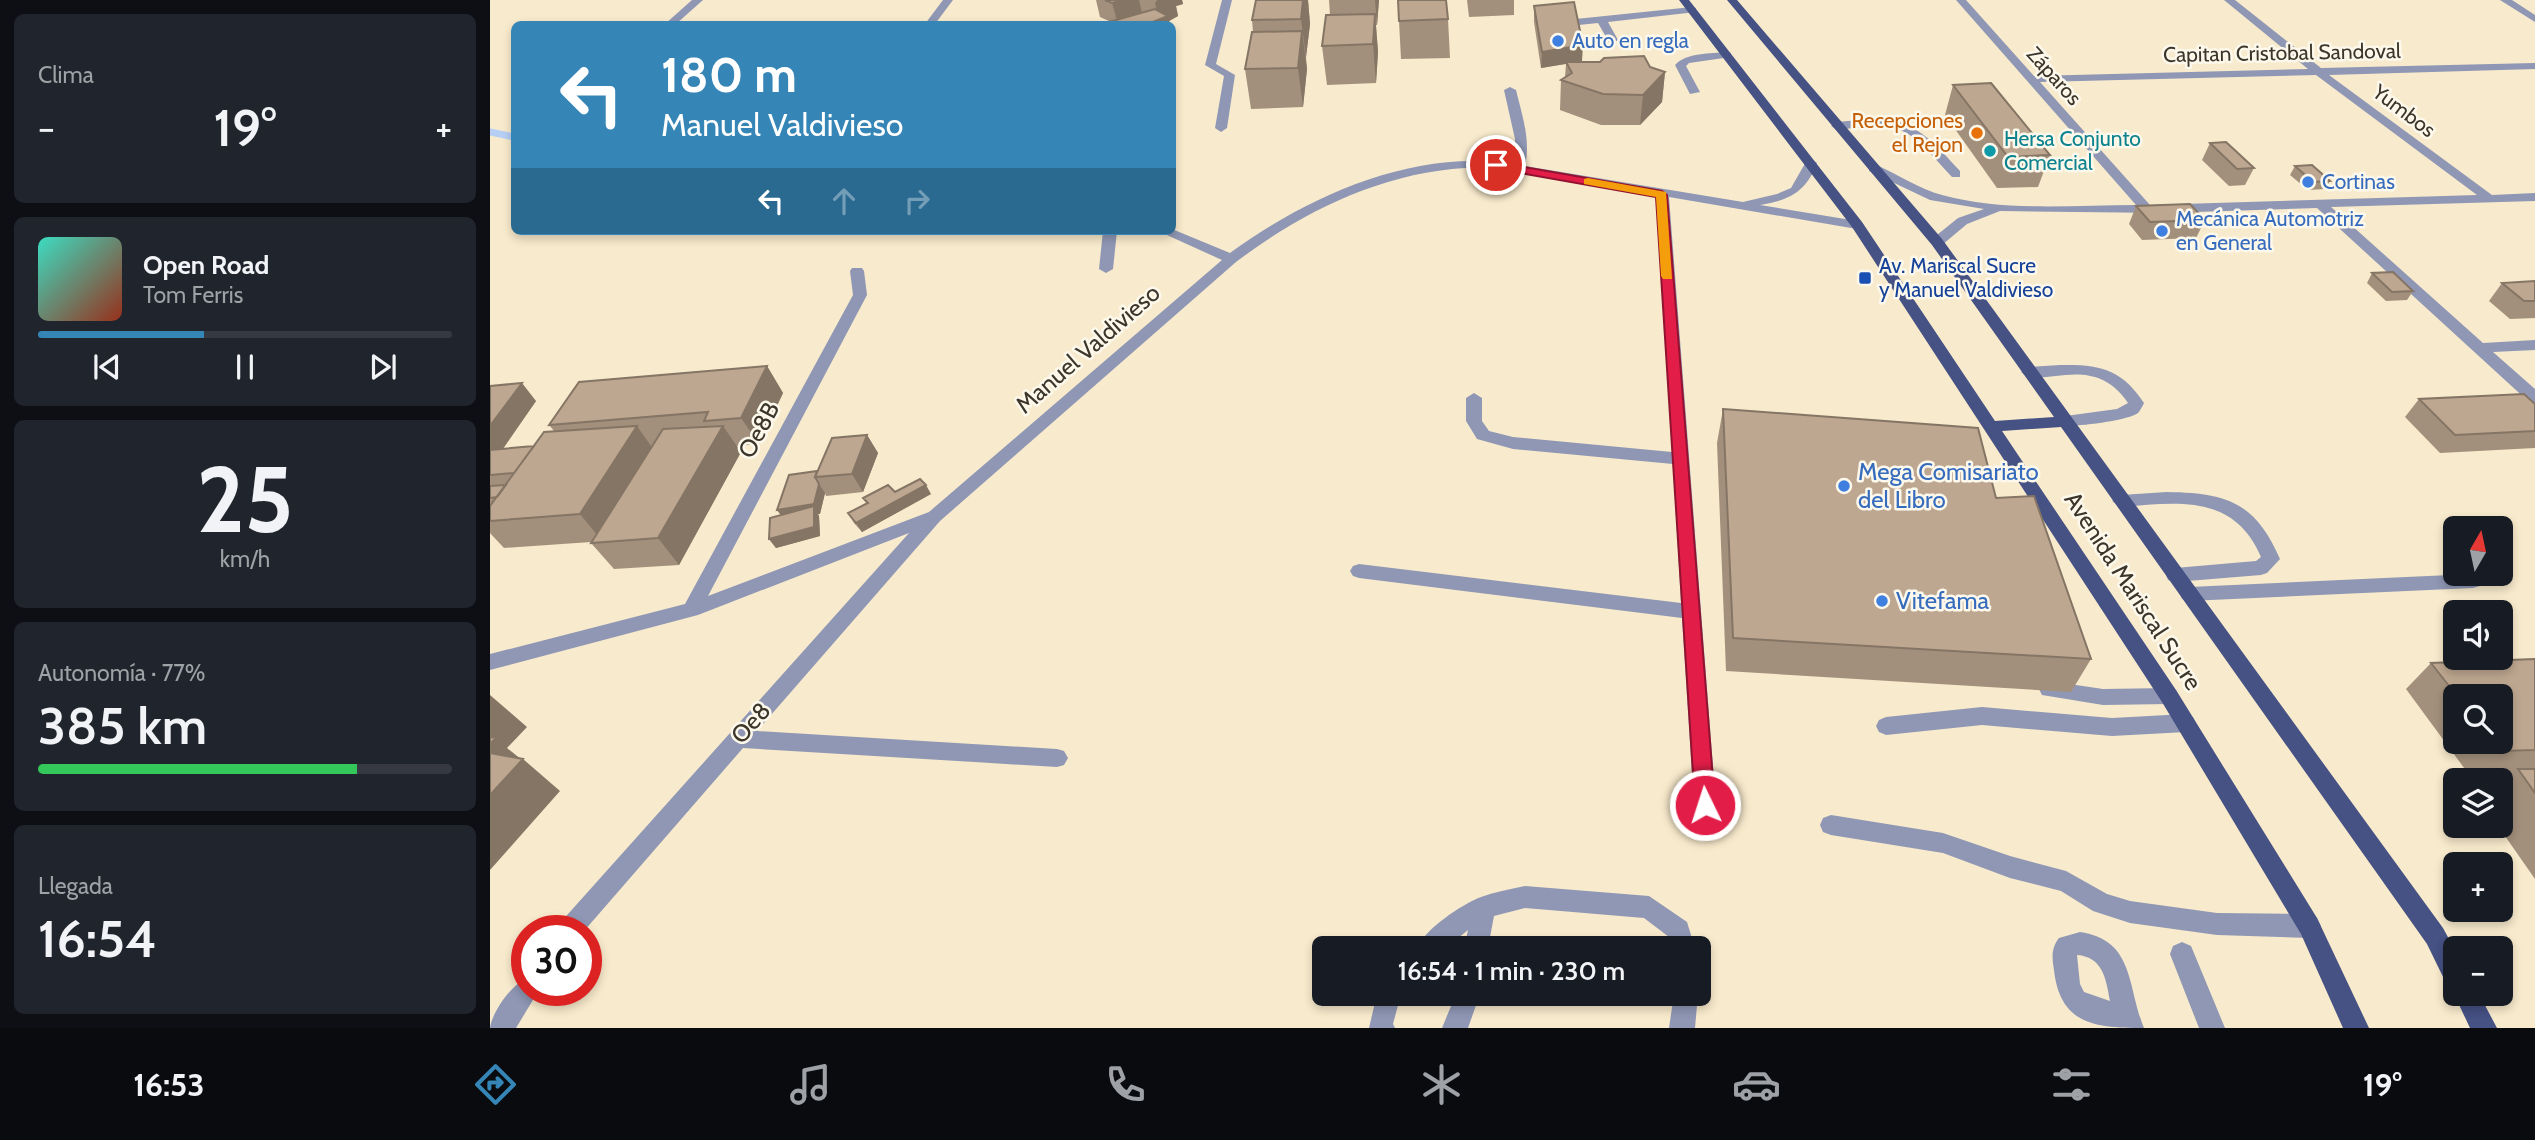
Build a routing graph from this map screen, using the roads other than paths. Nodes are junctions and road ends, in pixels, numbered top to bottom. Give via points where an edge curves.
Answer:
1 (698, 0) edge
2 (948, 0) edge
3 (1227, 0) edge
4 (1684, 0) edge
5 (1732, 0) edge
6 (1961, 0) edge
7 (2229, 0) edge
8 (2505, 0) edge
9 (1692, 10) junction
10 (1601, 19) junction
11 (2535, 19) edge
12 (674, 21) edge
13 (932, 21) edge
14 (1614, 40) dead end
15 (1562, 41) edge
16 (1727, 55) junction
17 (2535, 66) edge
18 (2319, 72) junction
19 (2031, 79) junction
20 (1510, 90) dead end
21 (1694, 92) dead end
22 (1221, 128) dead end
23 (1842, 132) junction
24 (1811, 163) junction
25 (1873, 168) junction
26 (1518, 169) junction
27 (1956, 174) dead end
28 (1662, 195) junction
29 (2535, 197) edge
30 (2490, 199) junction
31 (2320, 204) junction
32 (1732, 206) junction
33 (2012, 208) junction
34 (2147, 209) junction
35 (1857, 225) junction
36 (1110, 235) edge
37 (1174, 235) edge
38 (1937, 242) junction
39 (1231, 259) junction
40 (1106, 269) dead end
41 (857, 271) dead end
42 (2535, 345) edge
43 (2477, 348) junction
44 (2029, 372) junction
45 (1474, 398) dead end
46 (2535, 398) edge
47 (2064, 421) junction
48 (1991, 427) junction
49 (1681, 459) junction
50 (2122, 501) junction
51 (935, 516) junction
52 (2068, 543) junction
53 (2044, 546) edge
54 (1360, 571) dead end
55 (2175, 575) junction
56 (2443, 582) edge
57 (2189, 594) junction
58 (691, 610) junction
59 (1692, 612) junction
60 (490, 662) edge
61 (2063, 669) edge
62 (2030, 684) edge
63 (2075, 693) junction
64 (2169, 696) junction
65 (2186, 723) junction
66 (1886, 726) dead end
67 (737, 739) junction
68 (1056, 758) dead end
69 (1705, 805) dead end
70 (1832, 825) dead end
71 (1484, 907) junction
72 (582, 915) edge
73 (2309, 926) junction
74 (1443, 936) edge
75 (1478, 936) edge
76 (1680, 936) edge
77 (2443, 951) edge
78 (2182, 954) dead end
79 (516, 1006) edge
80 (1386, 1006) edge
81 (1463, 1006) edge
82 (1685, 1006) edge
83 (2472, 1006) edge
84 (501, 1028) edge
85 (1382, 1028) edge
86 (1455, 1028) edge
87 (1682, 1028) edge
88 (2212, 1028) edge
89 (2356, 1028) edge
90 (2484, 1028) edge

1 - 12 street
2 - 13 street
3 - 22 street via 1210,65 1230,75
4 - 9 main road, Avenida Mariscal Sucre
5 - 23 main road, Avenida Mariscal Sucre
6 - 19 street, Záparos
7 - 18 street, Yumbos
8 - 11 street
9 - 10 street
9 - 16 main road, Avenida Mariscal Sucre
10 - 14 street
10 - 15 street via 1561,26
16 - 21 street via 1679,65
16 - 24 main road, Avenida Mariscal Sucre
17 - 18 street, Capitan Cristobal Sandoval
18 - 19 street, Capitan Cristobal Sandoval
18 - 30 street, Yumbos
19 - 34 street, Záparos
20 - 26 street via 1524,150
23 - 25 main road, Avenida Mariscal Sucre
23 - 27 street via 1891,121 1914,130
24 - 32 street, Manuel Valdivieso via 1796,193
24 - 35 main road, Avenida Mariscal Sucre
25 - 33 street via 1935,197
25 - 38 main road, Avenida Mariscal Sucre
26 - 28 street, Manuel Valdivieso
26 - 39 street, Manuel Valdivieso via 1449,165 1361,185
28 - 32 street, Manuel Valdivieso
28 - 49 street
29 - 30 street
30 - 31 street
31 - 34 street
31 - 43 street
32 - 35 street, Manuel Valdivieso
33 - 34 street
33 - 38 street via 1974,215 1953,225
35 - 48 main road, Avenida Mariscal Sucre
36 - 40 street
37 - 39 street
38 - 44 main road, Avenida Mariscal Sucre
39 - 51 street, Manuel Valdivieso
41 - 58 street, Oe8B via 860,295
42 - 43 street
43 - 46 street
44 - 47 main road, Avenida Mariscal Sucre
44 - 47 street via 2097,371 2115,377 2136,403 2119,414
45 - 49 street via 1474,421 1483,435 1513,443
47 - 48 main road
47 - 50 main road, Avenida Mariscal Sucre
48 - 52 main road, Avenida Mariscal Sucre
49 - 59 street
50 - 55 main road, Avenida Mariscal Sucre
50 - 55 street via 2180,497 2224,503 2267,545 2271,559 2260,568
51 - 58 street, Manuel Valdivieso
51 - 67 street, Oe8
52 - 53 street
52 - 64 main road, Avenida Mariscal Sucre
54 - 59 street
55 - 57 main road, Avenida Mariscal Sucre
56 - 57 street
57 - 77 main road, Avenida Mariscal Sucre
58 - 60 street, Manuel Valdivieso
59 - 69 street
61 - 63 street
62 - 63 street
63 - 64 street
64 - 65 main road, Avenida Mariscal Sucre
65 - 66 street via 2112,727 1982,716
65 - 73 main road, Avenida Mariscal Sucre
67 - 68 street
67 - 72 street, Oe8
70 - 73 street via 1943,843 2066,882 2101,903 2130,912 2225,925
71 - 74 street
71 - 75 street
71 - 76 street via 1525,897 1649,907
73 - 89 main road, Avenida Mariscal Sucre
78 - 88 street
79 - 84 street
80 - 85 street
81 - 86 street
82 - 87 street
83 - 90 main road

